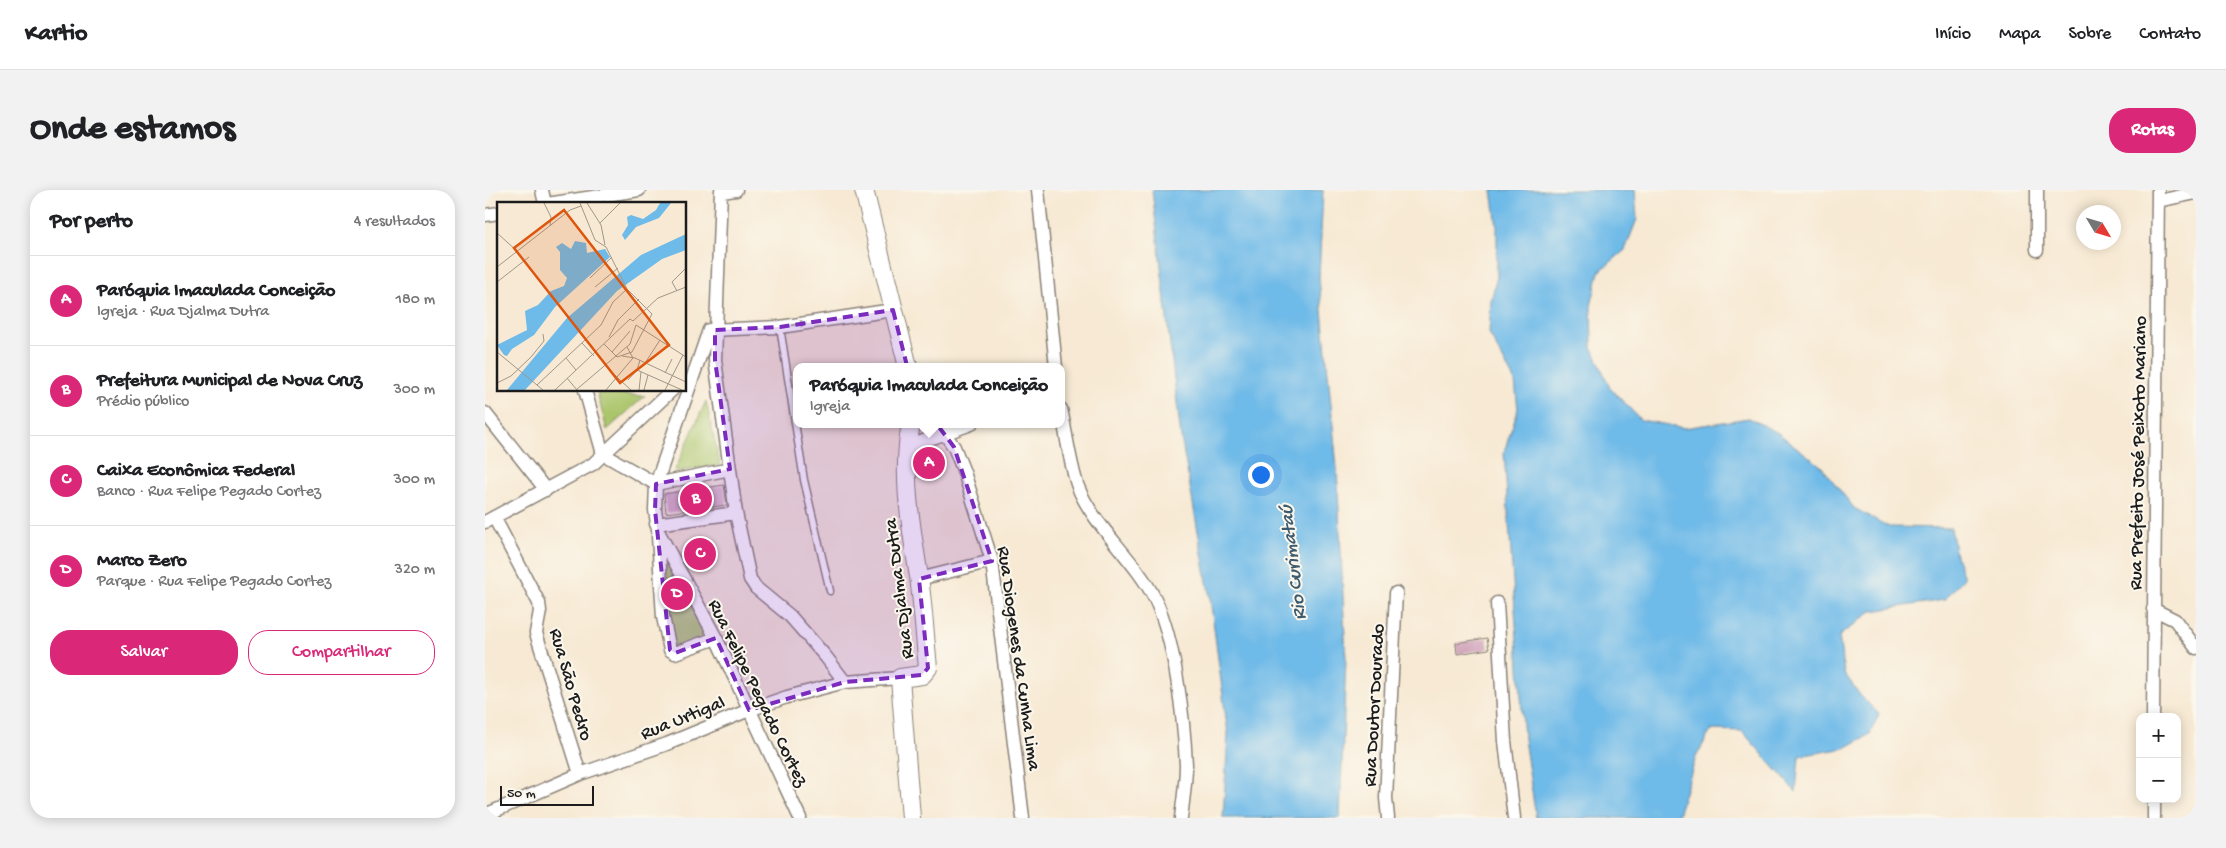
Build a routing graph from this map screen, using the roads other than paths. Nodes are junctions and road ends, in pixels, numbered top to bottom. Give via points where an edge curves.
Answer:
1 (639, 190) edge
2 (735, 190) edge
3 (865, 190) edge
4 (1039, 190) edge
5 (2037, 190) edge
6 (721, 191) edge
7 (2196, 193) edge
8 (2158, 196) edge
9 (559, 202) edge
10 (2037, 250) dead end
11 (893, 310) junction
12 (780, 327) junction
13 (713, 330) junction
14 (906, 363) edge
15 (1056, 363) edge
16 (696, 369) junction
17 (686, 377) edge
18 (585, 391) edge
19 (668, 391) edge
20 (793, 410) edge
21 (485, 413) edge
22 (1065, 427) edge
23 (796, 428) edge
24 (910, 428) edge
25 (941, 428) edge
26 (907, 447) junction
27 (603, 454) junction
28 (730, 469) junction
29 (656, 484) junction
30 (546, 490) junction
31 (736, 513) junction
32 (490, 520) edge
33 (657, 527) junction
34 (993, 561) junction
35 (919, 579) junction
36 (830, 591) dead end
37 (1396, 593) dead end
38 (1497, 603) dead end
39 (2153, 609) junction
40 (715, 638) junction
41 (2196, 648) edge
42 (900, 678) junction
43 (845, 682) junction
44 (749, 710) junction
45 (2153, 713) edge
46 (580, 774) junction
47 (2154, 803) edge
48 (485, 815) edge
49 (800, 818) edge
50 (911, 818) edge
51 (1023, 818) edge
52 (1181, 818) edge
53 (1388, 818) edge
54 (1514, 818) edge
55 (2154, 818) edge

1 - 9 street
2 - 6 street
3 - 11 main road
4 - 15 street
5 - 10 street
6 - 13 street via 719,296
7 - 8 street
8 - 39 street, Rua Prefeito José Peixoto Mariano
12 -> 11 street
11 - 14 main road
12 - 13 street
12 - 20 lane
13 - 16 street, Rua Felipe Pegado Cortez via 708,332
13 - 28 street
16 - 17 street
16 - 29 street, Rua Felipe Pegado Cortez
18 - 27 street
19 - 27 street
21 - 30 street
22 - 52 street via 1078,486 1107,532 1147,585 1169,642 1186,765
23 - 36 lane via 804,480
24 - 26 main road, Rua Djalma Dutra
25 - 26 street
25 - 34 street, Rua Diogenes da Cunha Lima via 964,472
26 - 35 main road, Rua Djalma Dutra via 909,514
27 - 29 street
27 - 30 street via 593,464
28 - 29 street
28 - 31 street
29 - 33 street, Rua Felipe Pegado Cortez
30 - 32 street
31 - 33 street
31 - 43 street via 753,584 791,616
32 - 46 street, Rua São Pedro via 539,603 536,633
33 - 40 street, Rua Felipe Pegado Cortez
33 - 40 street via 663,617 670,650 677,652
34 - 35 street
34 - 51 street, Rua Diogenes da Cunha Lima
35 - 42 main road, Rua Djalma Dutra via 928,668 922,675
37 - 53 street, Rua Doutor Dourado via 1386,798
38 - 54 street via 1505,741
39 - 41 street via 2175,620
39 - 45 street, Rua Prefeito José Peixoto Mariano
40 - 44 street, Rua Felipe Pegado Cortez
42 - 43 street, Rua Urtigal
42 - 50 main road, Rua Djalma Dutra
43 - 44 street, Rua Urtigal
44 - 46 street, Rua Urtigal via 667,744
44 - 49 street, Rua Felipe Pegado Cortez
46 - 48 street, Rua Urtigal
47 - 55 street

